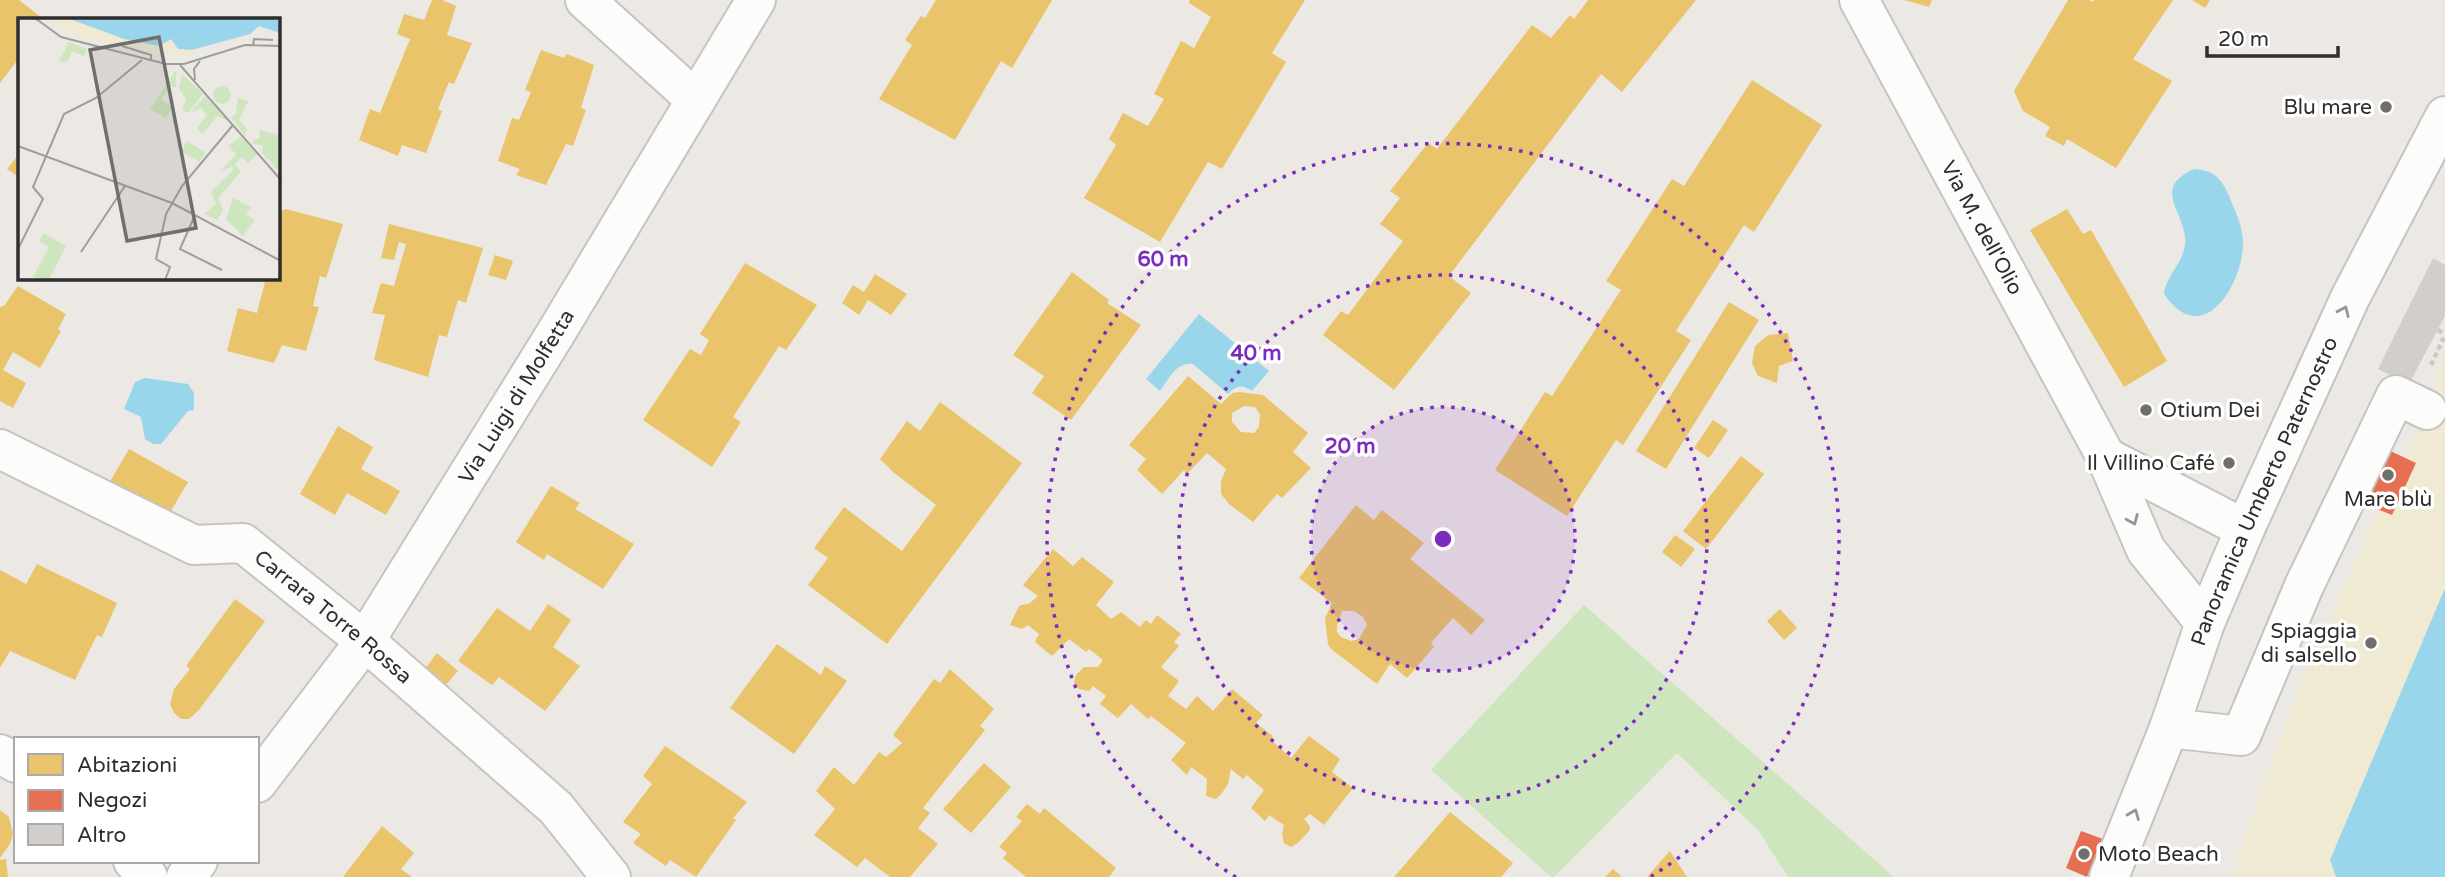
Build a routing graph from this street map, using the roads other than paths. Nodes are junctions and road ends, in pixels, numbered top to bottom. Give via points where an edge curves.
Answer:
1 (585, 0) edge
2 (756, 0) edge
3 (1859, 0) edge
4 (696, 100) junction
5 (2445, 116) edge
6 (2427, 410) dead end
7 (0, 449) edge
8 (2106, 457) junction
9 (2245, 529) junction
10 (2206, 623) junction
11 (365, 641) junction
12 (2169, 728) junction
13 (259, 780) edge
14 (135, 863) edge
15 (148, 877) edge
16 (611, 877) edge
17 (2109, 877) edge

1 - 4 street
2 - 4 street, Via Luigi di Molfetta
3 - 8 street, Via M. dell'Olio
4 - 11 street, Via Luigi di Molfetta
9 -> 5 street, Panoramica Umberto Paternostro via 2350,298
6 - 12 street via 2396,395 2304,586 2241,737
7 - 11 street, Carrara Torre Rossa via 194,545 243,543
8 - 9 street
8 -> 10 street, Via M. dell'Olio via 2146,550
9 - 10 street, Panoramica Umberto Paternostro
10 - 12 street, Panoramica Umberto Paternostro
11 - 13 street, Via Luigi di Molfetta
11 - 16 street, Carrara Torre Rossa via 556,808
17 -> 12 street, Panoramica Umberto Paternostro
14 - 15 street

